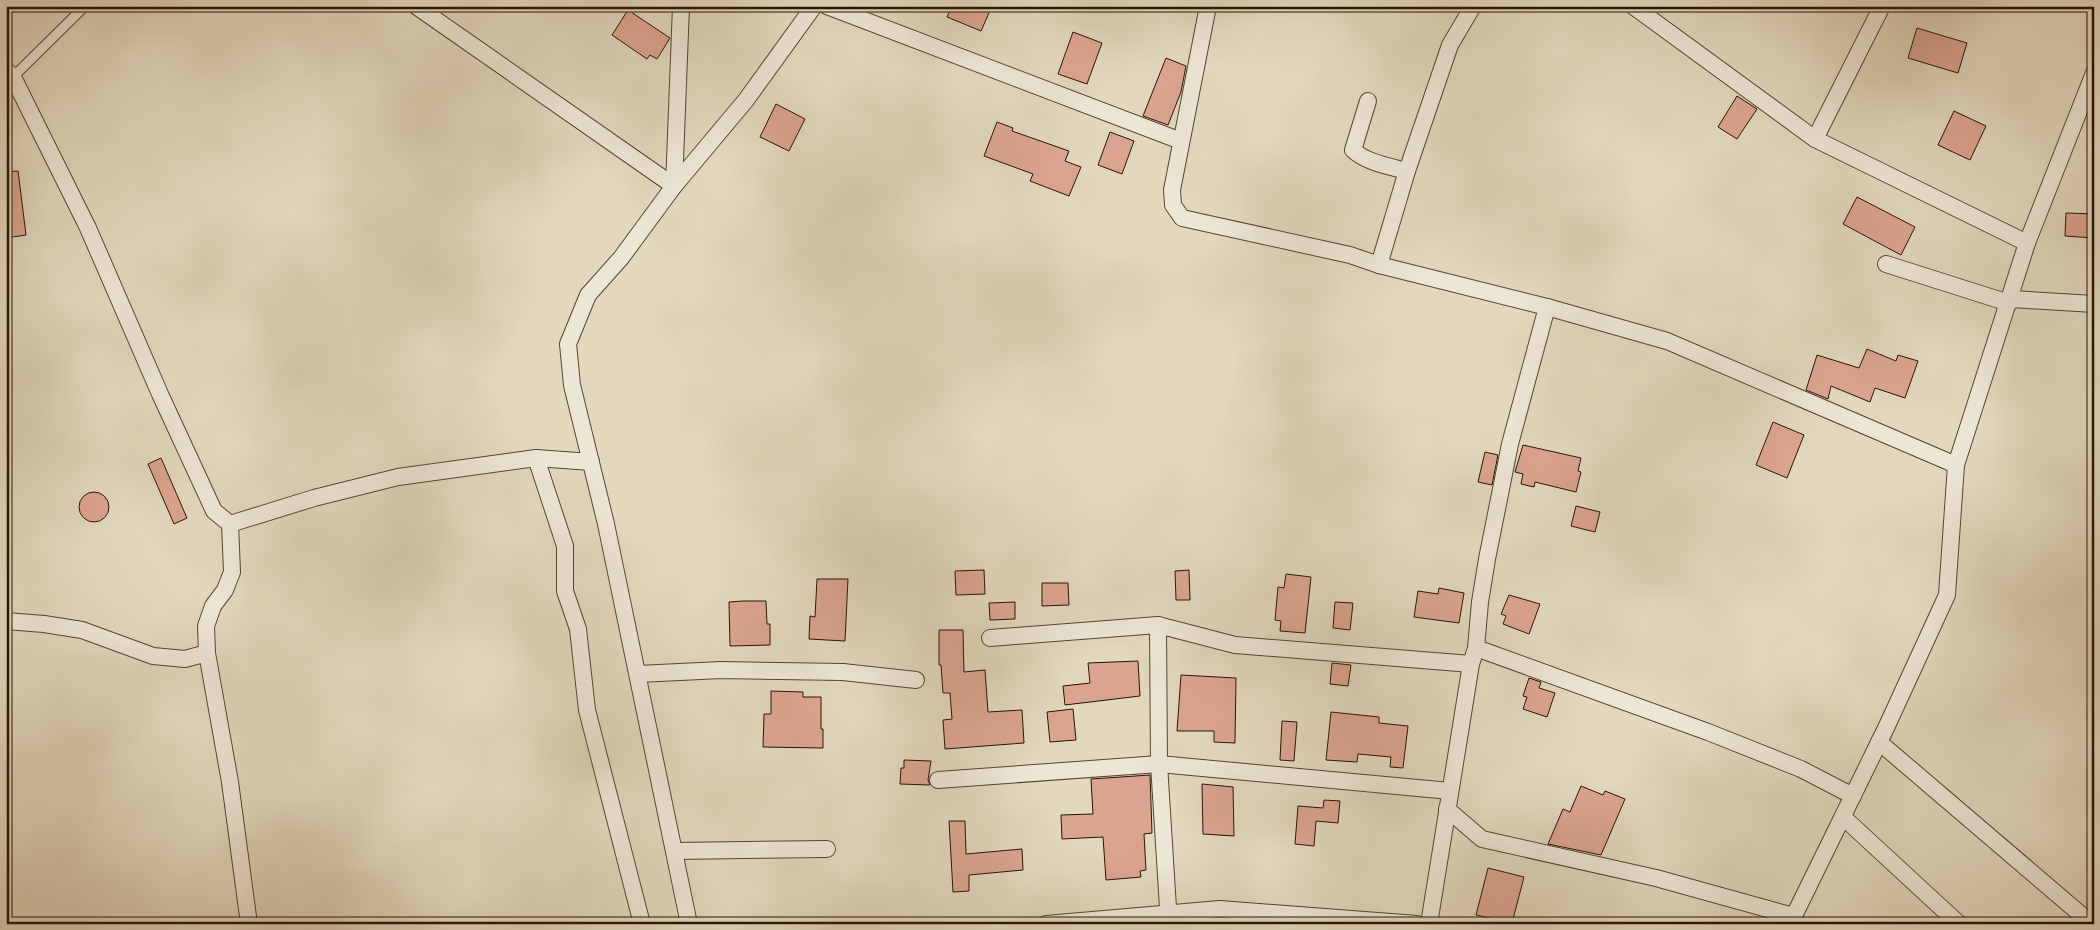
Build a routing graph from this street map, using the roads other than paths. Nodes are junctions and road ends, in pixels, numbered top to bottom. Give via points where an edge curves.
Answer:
1 (85, 6) edge
2 (416, 6) edge
3 (681, 6) edge
4 (814, 6) edge
5 (826, 6) edge
6 (1208, 6) edge
7 (1473, 6) edge
8 (1633, 6) edge
9 (1882, 6) edge
10 (2094, 73) edge
11 (9, 74) edge
12 (1368, 101) dead end
13 (1815, 139) junction
14 (1181, 141) junction
15 (1407, 171) junction
16 (674, 186) junction
17 (2027, 243) junction
18 (1379, 264) junction
19 (1886, 264) dead end
20 (2010, 301) junction
21 (2094, 304) edge
22 (1546, 307) junction
23 (536, 458) junction
24 (591, 462) junction
25 (1956, 466) junction
26 (230, 524) junction
27 (6, 622) edge
28 (1158, 624) junction
29 (990, 638) dead end
30 (1476, 648) junction
31 (207, 653) junction
32 (1471, 664) junction
33 (638, 674) junction
34 (916, 680) dead end
35 (1879, 742) junction
36 (1159, 764) junction
37 (938, 780) dead end
38 (1450, 790) junction
39 (1853, 796) junction
40 (1447, 809) junction
41 (1843, 816) junction
42 (827, 849) dead end
43 (674, 851) junction
44 (1169, 919) edge
45 (1792, 920) edge
46 (249, 924) edge
47 (642, 924) edge
48 (688, 924) edge
49 (1046, 924) edge
50 (1417, 924) edge
51 (1429, 924) edge
52 (1959, 924) edge
53 (2092, 924) edge

1 - 11 lane
2 - 16 street
3 - 16 street
4 - 16 street via 746,100
5 - 14 street
6 - 14 street
7 - 15 street via 1450,45
8 - 13 street
9 - 13 street
10 - 17 street
11 - 26 street via 88,228 214,511
12 - 15 street via 1353,150 1381,164
13 - 17 street
14 - 18 street via 1172,190 1173,205 1182,218
15 - 18 street
16 - 24 street via 621,258 588,295 568,344 572,385
17 - 20 street
18 - 22 street
19 - 20 street
20 - 21 street
20 - 25 street
22 - 25 street via 1667,341
22 - 30 street via 1510,444 1487,559
23 - 24 street
23 - 26 street via 398,477
23 - 47 street via 565,546 564,591 578,629 587,710
24 - 33 street
25 - 35 street via 1946,595
26 - 31 street via 232,572 206,626
27 - 31 street via 82,630 153,656 185,659
28 - 29 street
28 - 32 street via 1235,645
28 - 36 street
30 - 32 street
30 - 39 street via 1802,768
31 - 46 street via 230,782
32 - 38 street
33 - 34 street via 721,670 843,672
33 - 43 street
35 - 39 street
35 - 53 street
36 - 37 street
36 - 38 street
36 - 44 street
38 - 40 street
39 - 41 street
40 - 45 street via 1482,839 1656,878
40 - 51 street
41 - 45 street
41 - 52 street
42 - 43 street
43 - 48 street
44 - 49 street
44 - 50 street via 1220,909

